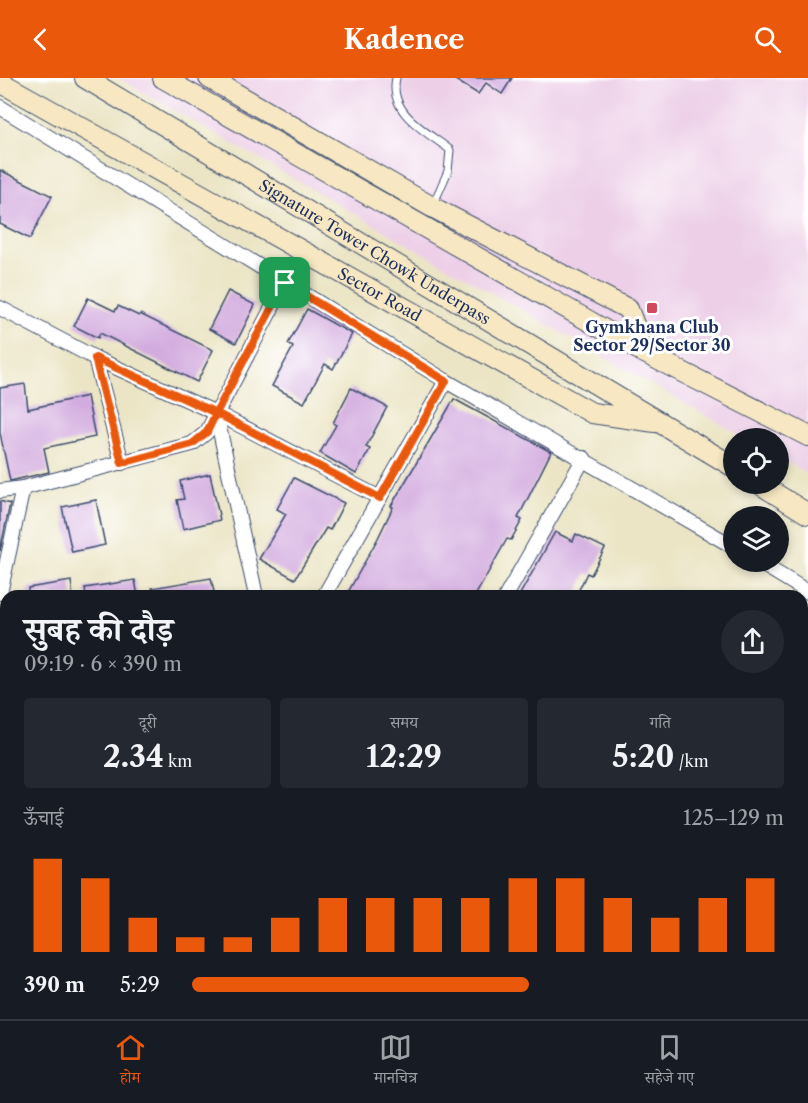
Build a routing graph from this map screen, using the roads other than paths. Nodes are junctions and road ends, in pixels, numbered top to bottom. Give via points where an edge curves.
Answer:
1 (86, 78) edge
2 (163, 78) edge
3 (209, 78) edge
4 (396, 78) edge
5 (0, 82) edge
6 (0, 107) edge
7 (432, 207) junction
8 (285, 283) junction
9 (0, 308) edge
10 (645, 353) junction
11 (95, 358) junction
12 (446, 381) junction
13 (216, 413) junction
14 (664, 424) junction
15 (808, 436) edge
16 (584, 458) junction
17 (723, 460) edge
18 (122, 463) junction
19 (1, 486) edge
20 (23, 488) junction
21 (776, 494) edge
22 (380, 498) junction
23 (808, 514) edge
24 (723, 540) edge
25 (3, 560) edge
26 (775, 572) edge
27 (0, 590) edge
28 (255, 590) edge
29 (327, 590) edge
30 (509, 590) edge
31 (805, 590) edge

1 - 14 main road, Signature Tower Chowk Underpass
2 - 10 main road
3 - 7 main road
4 - 7 lane via 393,90 401,112 450,150 448,171
5 - 14 main road, Sector Road via 592,413
6 - 8 street
7 - 10 main road via 628,309
8 - 12 street
8 - 13 street
9 - 11 street
10 - 15 main road
11 - 13 street
11 - 18 street
12 - 16 street
12 - 22 street
13 - 18 street via 207,432 192,444
13 - 22 street
13 - 28 street
14 - 17 main road, Sector Road
16 - 24 street
16 - 30 street
18 - 20 street
19 - 20 street
20 - 25 street
21 - 23 main road
22 - 29 street
25 - 27 street
26 - 31 street

